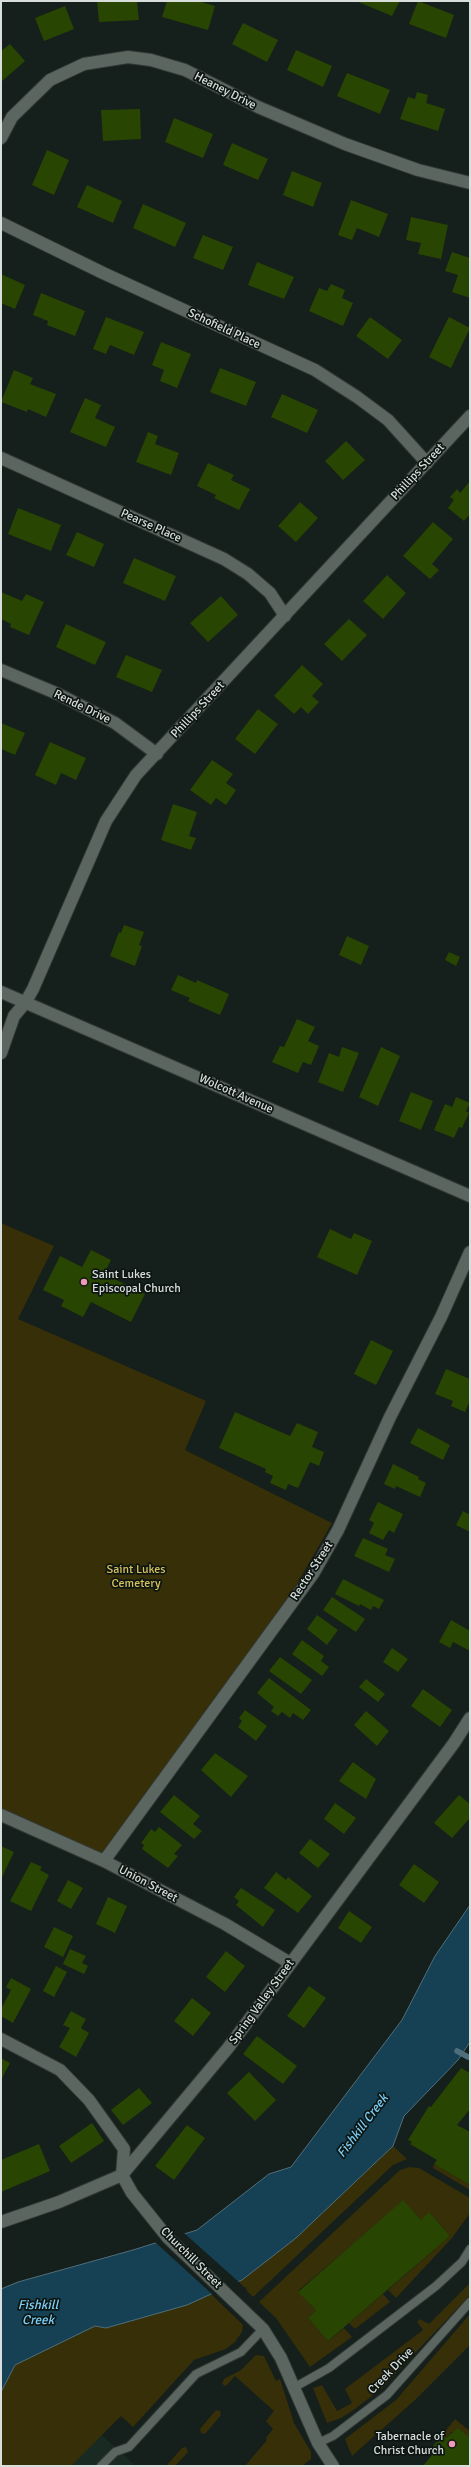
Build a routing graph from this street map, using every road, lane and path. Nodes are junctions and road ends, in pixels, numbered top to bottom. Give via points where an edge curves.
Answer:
1 (1, 138) edge
2 (470, 183) edge
3 (1, 223) edge
4 (470, 416) edge
5 (1, 458) edge
6 (427, 463) junction
7 (285, 616) junction
8 (1, 670) edge
9 (157, 754) junction
10 (1, 992) edge
11 (26, 1003) junction
12 (1, 1053) edge
13 (470, 1196) edge
14 (470, 1252) edge
15 (470, 1718) edge
16 (1, 1815) edge
17 (104, 1861) junction
18 (290, 1963) junction
19 (1, 2039) edge
20 (122, 2175) junction
21 (1, 2222) edge
22 (470, 2249) edge
23 (470, 2302) edge
24 (263, 2329) junction
25 (295, 2387) junction
26 (318, 2443) junction
27 (101, 2466) edge
28 (333, 2466) edge

1 - 2 street, Heaney Drive via 12,117 50,80 84,64 128,57 151,60 185,70 258,107 345,144 418,170
3 - 6 street, Schofield Place via 103,273 315,370 388,420
4 - 6 street, Phillips Street
5 - 7 street, Pearse Place via 224,559 248,574 270,593
6 - 7 street, Phillips Street
7 - 9 street, Phillips Street
8 - 9 street, Rende Drive via 58,694 115,723
9 - 11 street, Phillips Street via 136,775 106,821
10 - 11 street, Wolcott Avenue
11 - 12 street, Phillips Street via 14,1016
11 - 13 street, Wolcott Avenue
14 - 17 street, Rector Street via 338,1530 313,1574
15 - 18 street, Spring Valley Street
16 - 17 street, Union Street
17 - 18 street, Union Street via 225,1924
18 - 20 street, Spring Valley Street via 228,2048
19 - 20 street via 60,2070 89,2100 124,2149
20 - 21 street, Spring Valley Street via 59,2202
20 - 24 street, Churchill Street via 132,2193 168,2238
22 - 25 lane via 462,2262 436,2286 329,2368
23 - 26 lane, Creek Drive via 387,2395 333,2436
24 - 25 street, Churchill Street
24 - 27 lane via 240,2352 196,2374 129,2447 115,2452
25 - 26 street, Churchill Street
26 - 28 street, Churchill Street

